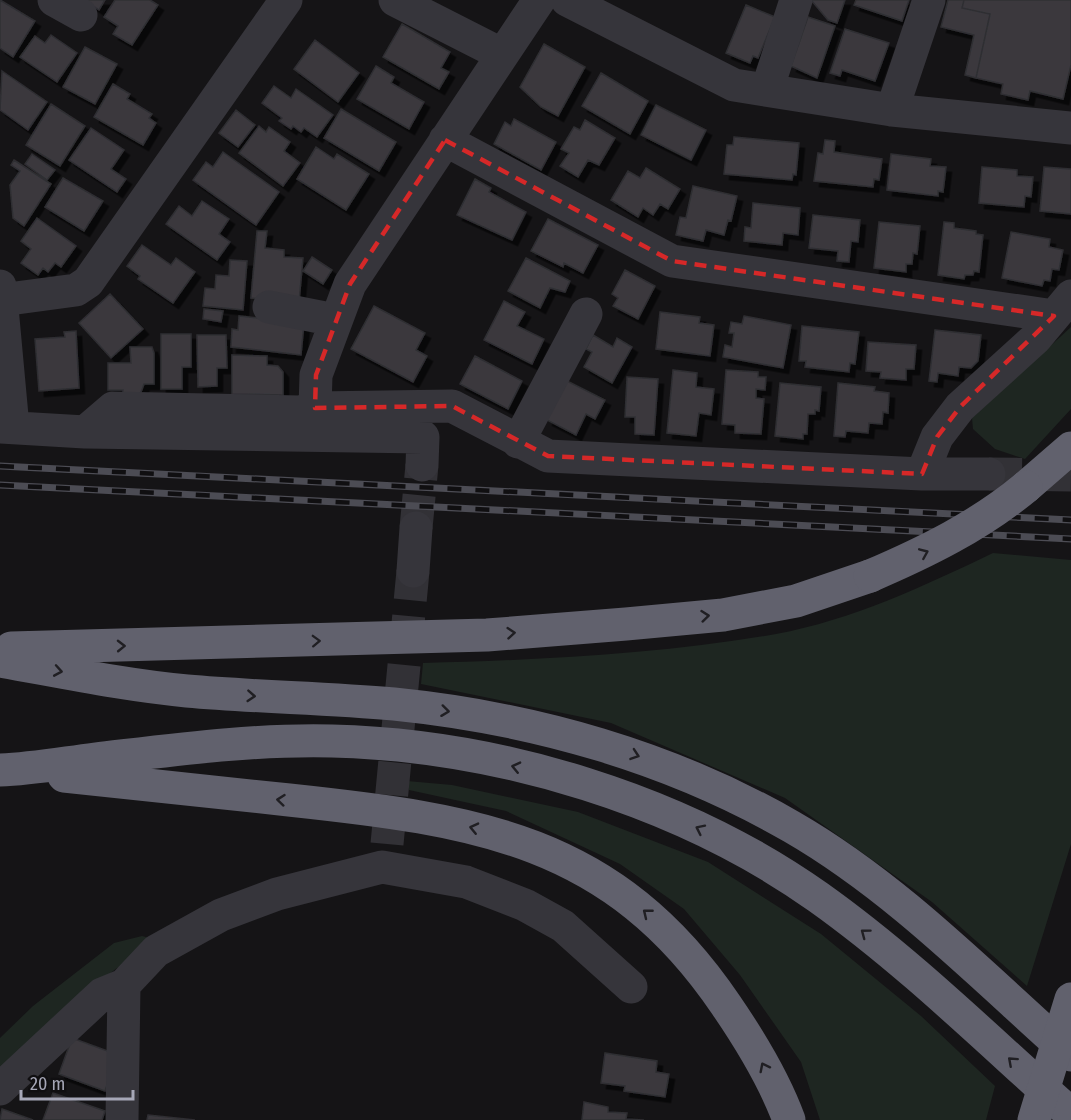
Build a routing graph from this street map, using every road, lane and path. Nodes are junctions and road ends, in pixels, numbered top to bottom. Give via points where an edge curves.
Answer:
1 (286, 0) edge
2 (394, 0) edge
3 (539, 0) edge
4 (567, 0) edge
5 (796, 0) edge
6 (929, 0) edge
7 (501, 54) junction
8 (767, 90) junction
9 (892, 110) junction
10 (1071, 128) edge
11 (445, 140) junction
12 (1, 293) edge
13 (1063, 306) edge
14 (269, 307) dead end
15 (586, 314) dead end
16 (335, 320) junction
17 (315, 408) junction
18 (7, 427) edge
19 (85, 432) junction
20 (518, 442) junction
21 (1071, 448) edge
22 (422, 465) tunnel mouth
23 (922, 474) junction
24 (989, 474) tunnel mouth
25 (416, 528) tunnel mouth
26 (413, 570) tunnel mouth
27 (0, 649) edge
28 (0, 661) edge
29 (2, 770) edge
30 (124, 986) junction
31 (631, 987) dead end
32 (1071, 999) edge
33 (1071, 1055) edge
34 (0, 1089) edge
35 (1071, 1114) edge
36 (122, 1120) edge
37 (789, 1120) edge
38 (1034, 1120) edge

1 - 12 street via 88,282 76,290
2 - 7 street
3 - 7 street
4 - 8 street via 734,85
5 - 8 street
6 - 9 street
7 - 11 street
8 - 9 street
9 - 10 street
11 - 13 street via 672,261
11 - 16 street via 350,284
12 - 18 street
13 - 23 street via 1036,338 960,407 937,437
14 - 16 street
15 - 20 street
16 - 17 street via 316,375
17 - 19 street via 300,412 113,408
17 - 20 street via 452,406
18 - 19 street
19 - 22 street via 423,437
20 - 23 street via 548,456
27 -> 21 highway, bridge via 487,635 723,615 796,601 934,549 1001,508
23 - 24 street
25 - 26 street
28 -> 33 highway via 184,690 457,712 574,737 631,754 744,801 849,865 965,958
35 -> 29 highway via 927,986 817,897 717,837 634,800 489,761 412,748 332,741 182,749
37 -> 29 highway via 748,1036 709,979 663,927 612,885 550,853 493,832 422,816
30 - 31 street via 156,951 220,915 384,855 525,905 562,926
30 - 34 street via 102,994
30 - 36 street
32 - 38 highway, bridge

